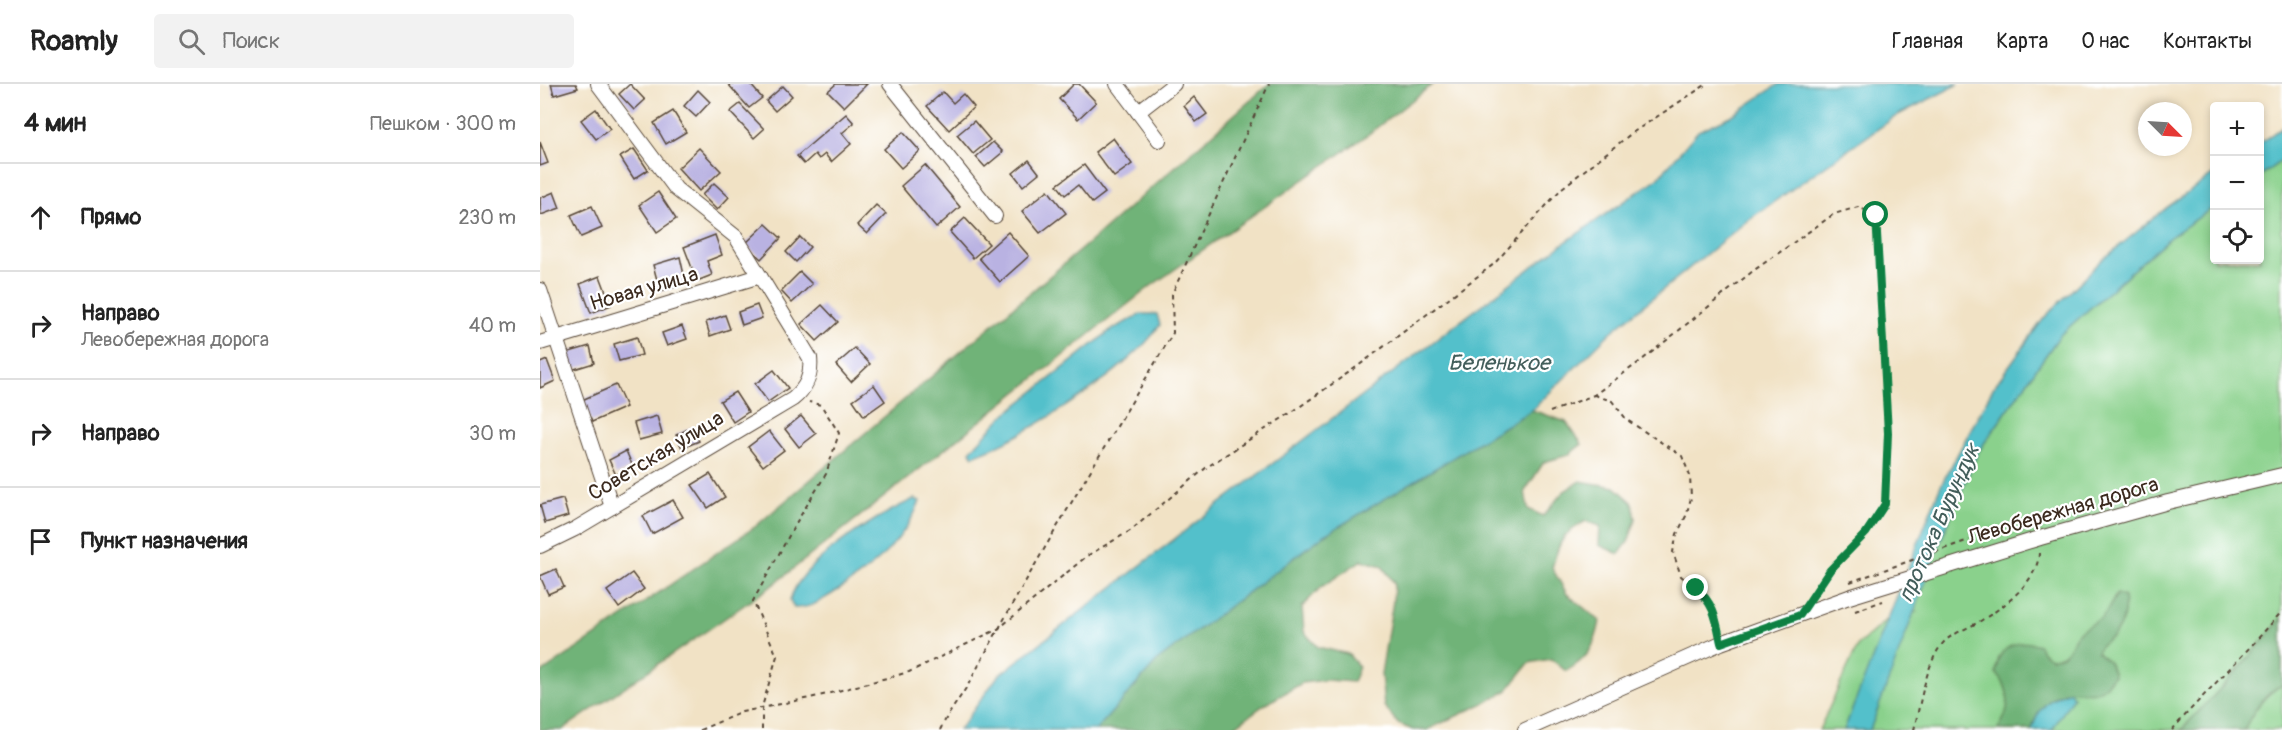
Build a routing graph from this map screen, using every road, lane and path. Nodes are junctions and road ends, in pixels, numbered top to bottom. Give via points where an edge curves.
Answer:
1 (598, 84) edge
2 (890, 84) edge
3 (1117, 84) edge
4 (1173, 84) edge
5 (1269, 84) edge
6 (1707, 84) edge
7 (1138, 112) junction
8 (1159, 140) dead end
9 (995, 216) dead end
10 (760, 276) junction
11 (540, 290) edge
12 (555, 337) junction
13 (540, 343) edge
14 (1594, 395) junction
15 (792, 399) junction
16 (1550, 412) dead end
17 (2282, 475) edge
18 (612, 507) junction
19 (2040, 538) junction
20 (1969, 540) dead end
21 (540, 546) edge
22 (1847, 583) dead end
23 (1812, 597) dead end
24 (2282, 611) edge
25 (998, 628) junction
26 (1721, 643) junction
27 (762, 707) junction
28 (700, 730) edge
29 (762, 730) edge
30 (940, 730) edge
31 (1525, 730) edge
32 (1914, 730) edge
33 (2172, 730) edge

1 - 10 street via 662,171 693,204 736,237
2 - 9 street
3 - 7 street
4 - 7 street
5 - 25 path via 1172,294 1173,333
6 - 25 path via 1632,134 1562,188 1494,264 1358,366 1207,467 1130,531 1087,556
7 - 8 street
10 - 12 street, Новая улица
10 - 15 street via 810,358 808,380
11 - 12 street
12 - 13 street, Новая улица
12 - 18 street
14 - 16 path
14 - 23 path via 1753,271 1834,214 1858,207 1876,215 1888,433 1885,504
14 - 26 path via 1612,401 1627,420 1682,456 1690,476 1691,498 1673,552 1681,576 1708,599
15 - 18 street, Советская улица
15 - 27 path via 821,405 839,433 826,474 753,602 777,656
17 - 19 street, Левобережная дорога
18 - 21 street, Советская улица
19 - 26 street, Левобережная дорога via 1849,597
19 - 32 path via 2039,560 2027,585 1984,618 1946,640 1934,656
20 - 22 path
24 - 33 path
25 - 27 path via 909,672
25 - 30 path
26 - 31 street, Левобережная дорога
27 - 28 path
27 - 29 path

